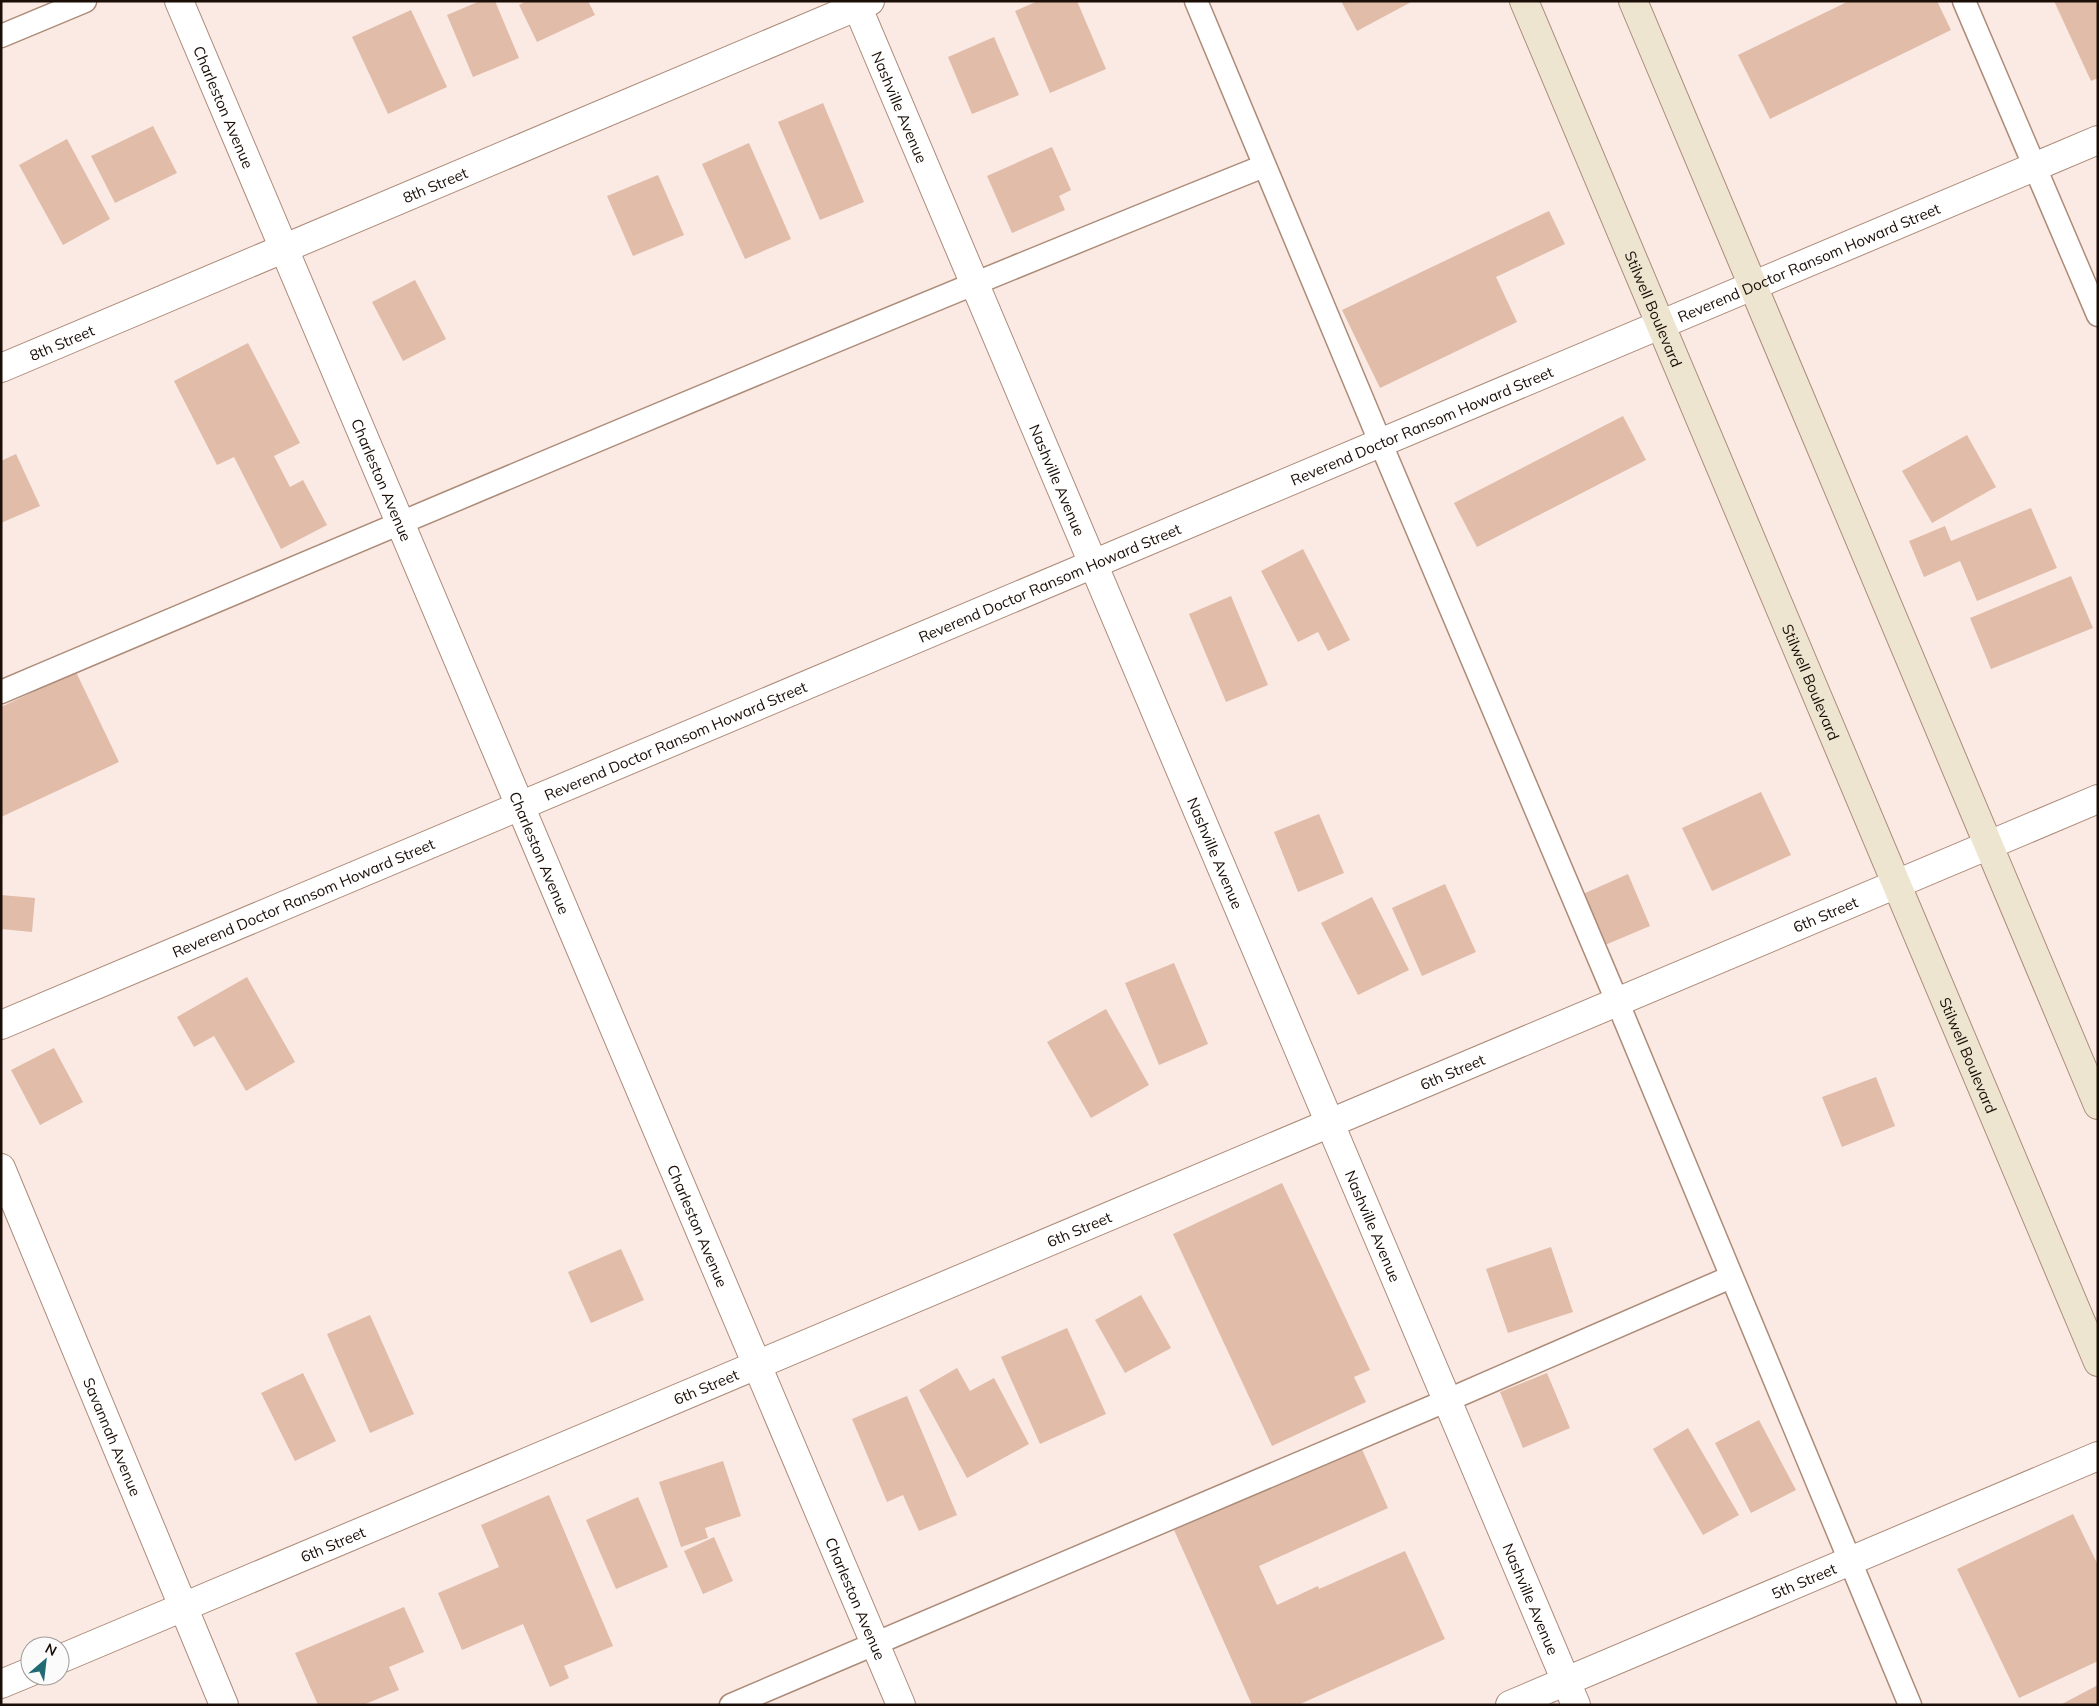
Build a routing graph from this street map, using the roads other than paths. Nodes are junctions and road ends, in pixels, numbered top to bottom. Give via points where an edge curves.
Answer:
1 (85, 1) edge
2 (179, 1) edge
3 (1196, 1) edge
4 (1524, 1) edge
5 (1633, 1) edge
6 (1964, 1) edge
7 (861, 3) edge
8 (1, 36) edge
9 (2098, 140) edge
10 (1264, 166) junction
11 (2035, 166) junction
12 (283, 248) junction
13 (974, 282) junction
14 (1752, 285) junction
15 (2098, 315) edge
16 (1661, 325) junction
17 (1, 368) edge
18 (1381, 444) junction
19 (399, 523) junction
20 (1093, 565) junction
21 (1, 692) edge
22 (2098, 799) edge
23 (520, 808) junction
24 (1989, 845) junction
25 (1896, 883) junction
26 (1617, 1001) junction
27 (1, 1026) edge
28 (2098, 1105) edge
29 (1330, 1122) junction
30 (1, 1168) edge
31 (1731, 1277) junction
32 (2098, 1362) edge
33 (757, 1365) junction
34 (1448, 1400) junction
35 (2098, 1456) edge
36 (1851, 1560) junction
37 (184, 1607) junction
38 (876, 1644) junction
39 (70, 1655) edge
40 (20, 1676) edge
41 (1, 1684) edge
42 (1571, 1693) edge
43 (224, 1705) edge
44 (731, 1705) edge
45 (901, 1705) edge
46 (1510, 1705) edge
47 (1910, 1705) edge

1 - 8 lane
2 - 12 street, Charleston Avenue
3 - 10 lane
4 - 16 main road, Stilwell Boulevard
5 - 14 main road
6 - 11 lane
7 - 12 street, 8th Street
7 - 13 street, Nashville Avenue
9 - 11 street, Reverend Doctor Ransom Howard Street
10 - 13 lane
10 - 18 lane
11 - 14 street, Reverend Doctor Ransom Howard Street
11 - 15 lane
12 - 17 street, 8th Street
12 - 19 street, Charleston Avenue
13 - 19 lane
13 - 20 street, Nashville Avenue
14 - 16 street, Reverend Doctor Ransom Howard Street
14 - 24 main road
16 - 18 street, Reverend Doctor Ransom Howard Street
16 - 25 main road, Stilwell Boulevard
18 - 20 street, Reverend Doctor Ransom Howard Street
18 - 26 lane
19 - 21 lane
19 - 23 street, Charleston Avenue
20 - 23 street, Reverend Doctor Ransom Howard Street
20 - 29 street, Nashville Avenue
22 - 24 street, 6th Street
23 - 27 street, Reverend Doctor Ransom Howard Street
23 - 33 street, Charleston Avenue
24 - 25 street, 6th Street
24 - 28 main road
25 - 26 street, 6th Street
25 - 32 main road, Stilwell Boulevard
26 - 29 street, 6th Street
26 - 31 lane
29 - 33 street, 6th Street
29 - 34 street, Nashville Avenue
30 - 37 street, Savannah Avenue
31 - 34 lane
31 - 36 lane
33 - 37 street, 6th Street
33 - 38 street, Charleston Avenue
34 - 38 lane
34 - 42 street, Nashville Avenue
35 - 36 street, 5th Street
36 - 42 street, 5th Street
36 - 47 lane
37 - 39 street, 6th Street
37 - 43 street, Savannah Avenue
38 - 44 lane
38 - 45 street, Charleston Avenue
40 - 41 street
42 - 46 street, 5th Street

